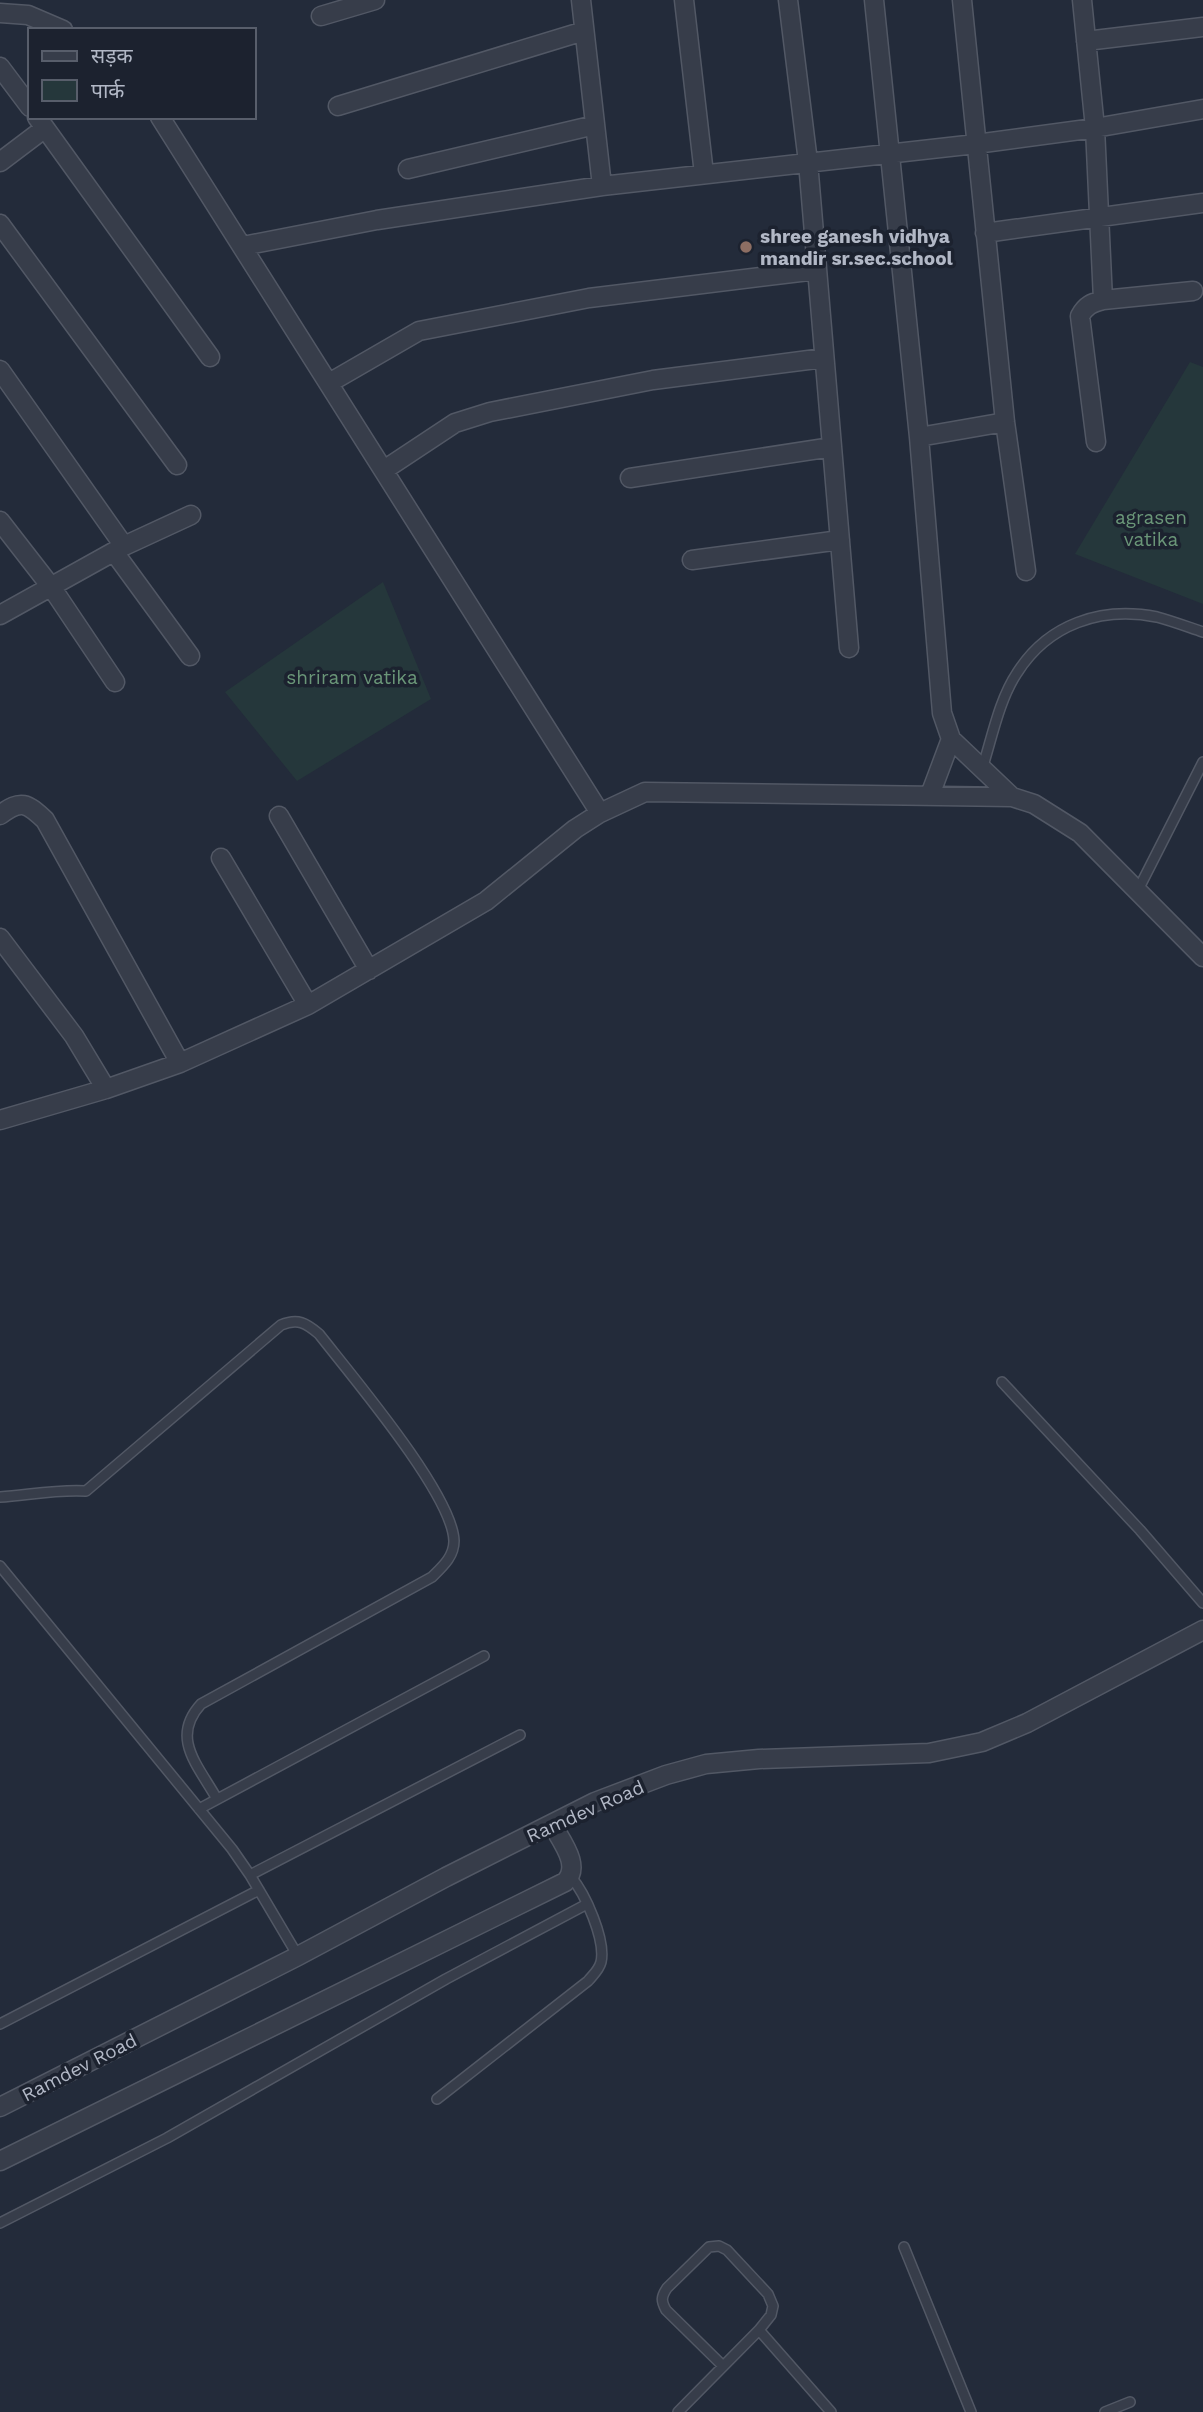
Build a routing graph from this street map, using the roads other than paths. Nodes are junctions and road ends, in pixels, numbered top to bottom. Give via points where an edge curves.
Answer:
1 (375, 0) edge
2 (581, 0) edge
3 (684, 0) edge
4 (788, 0) edge
5 (874, 0) edge
6 (962, 0) edge
7 (1082, 0) edge
8 (0, 13) edge
9 (321, 16) dead end
10 (1203, 27) edge
11 (58, 28) edge
12 (584, 31) junction
13 (1086, 41) junction
14 (0, 67) edge
15 (28, 104) edge
16 (338, 106) dead end
17 (1203, 109) edge
18 (161, 119) edge
19 (41, 123) edge
20 (595, 125) junction
21 (1095, 128) junction
22 (976, 144) junction
23 (891, 153) junction
24 (0, 162) edge
25 (807, 162) junction
26 (408, 169) dead end
27 (705, 174) junction
28 (602, 186) junction
29 (1203, 203) edge
30 (1099, 216) junction
31 (0, 224) edge
32 (985, 233) junction
33 (243, 246) junction
34 (817, 271) junction
35 (1193, 291) dead end
36 (1103, 300) junction
37 (209, 357) dead end
38 (824, 358) junction
39 (0, 370) edge
40 (329, 383) junction
41 (1005, 422) junction
42 (919, 437) junction
43 (1096, 442) dead end
44 (832, 447) junction
45 (177, 465) dead end
46 (384, 470) junction
47 (630, 478) dead end
48 (191, 515) dead end
49 (0, 521) edge
50 (840, 540) junction
51 (119, 549) junction
52 (692, 560) dead end
53 (1026, 571) dead end
54 (52, 588) junction
55 (0, 615) edge
56 (1203, 632) edge
57 (849, 648) dead end
58 (190, 656) dead end
59 (116, 682) dead end
60 (951, 739) junction
61 (1203, 762) edge
62 (982, 769) junction
63 (930, 795) junction
64 (1012, 797) junction
65 (600, 813) junction
66 (0, 815) edge
67 (279, 816) dead end
68 (221, 859) dead end
69 (1138, 890) junction
70 (0, 938) edge
71 (1203, 957) edge
72 (369, 970) junction
73 (308, 1005) junction
74 (180, 1063) junction
75 (106, 1089) junction
76 (0, 1120) edge
77 (1002, 1382) dead end
78 (0, 1497) edge
79 (0, 1566) edge
80 (1203, 1603) edge
81 (1203, 1630) edge
82 (484, 1656) dead end
83 (520, 1735) dead end
84 (217, 1799) junction
85 (199, 1808) junction
86 (552, 1824) junction
87 (572, 1870) junction
88 (250, 1875) junction
89 (259, 1890) junction
90 (587, 1904) junction
91 (298, 1956) junction
92 (0, 2024) edge
93 (437, 2099) dead end
94 (0, 2106) edge
95 (0, 2161) edge
96 (0, 2223) edge
97 (904, 2247) dead end
98 (759, 2330) junction
99 (723, 2366) junction
100 (1130, 2402) dead end
101 (678, 2412) edge
102 (831, 2412) edge
103 (971, 2412) edge
104 (1105, 2412) edge

1 - 9 street
2 - 12 street
3 - 27 street
4 - 25 street
5 - 23 street
6 - 22 street
7 - 13 street
8 - 11 street via 28,15
10 - 13 street
12 - 16 street
12 - 20 street
13 - 21 street
14 - 15 street
17 - 21 street
18 - 33 street
19 - 24 street
19 - 37 street
20 - 26 street
20 - 28 street
21 - 22 street
21 - 30 street
22 - 23 street
22 - 32 street
23 - 25 street
23 - 42 street
25 - 27 street
25 - 34 street
27 - 28 street
28 - 33 street via 377,220
29 - 30 street
30 - 32 street
30 - 36 street
31 - 45 street
32 - 41 street
33 - 40 street
34 - 38 street
34 - 40 street via 589,298 419,331
35 - 36 street
36 - 43 street via 1090,303 1080,316
38 - 44 street
38 - 46 street via 653,380 490,412 456,423
39 - 51 street
40 - 46 street
41 - 42 street
41 - 53 street
42 - 60 street via 942,712
44 - 47 street
44 - 50 street
46 - 65 street
48 - 51 street
49 - 54 street
50 - 52 street
50 - 57 street
51 - 54 street
51 - 58 street
54 - 55 street
54 - 59 street
56 - 62 lane via 1157,617 1118,613 1070,624 1041,643 1017,673
60 - 62 street
60 - 63 street
61 - 69 lane
62 - 64 street
63 - 64 street
63 - 65 street via 645,792
64 - 69 street via 1034,804 1080,833
65 - 72 street via 486,901
66 - 74 street via 25,804 45,821
67 - 72 street
68 - 73 street
69 - 71 street
70 - 75 street via 74,1036
72 - 73 street
73 - 74 street
74 - 75 street
75 - 76 street
77 - 80 lane
78 - 84 lane via 86,1491 290,1321 299,1321 319,1334 417,1462 451,1526 451,1555 432,1577 201,1704 190,1715 186,1741
79 - 85 lane
81 - 86 street, Ramdev Road via 1027,1723 982,1741 929,1753 706,1764 595,1802
82 - 84 lane
83 - 88 lane
84 - 85 lane
85 - 88 lane
86 - 87 street
86 - 91 street, Ramdev Road
87 - 90 lane
87 - 95 street via 565,1882
88 - 89 lane
89 - 91 lane
89 - 92 lane
90 - 93 lane via 601,1946 597,1970
90 - 96 lane via 167,2138
91 - 94 street, Ramdev Road
97 - 103 lane
98 - 99 lane
98 - 99 lane via 771,2315 768,2294 727,2250 709,2247 667,2288 662,2303
98 - 102 lane
99 - 101 lane
100 - 104 lane

